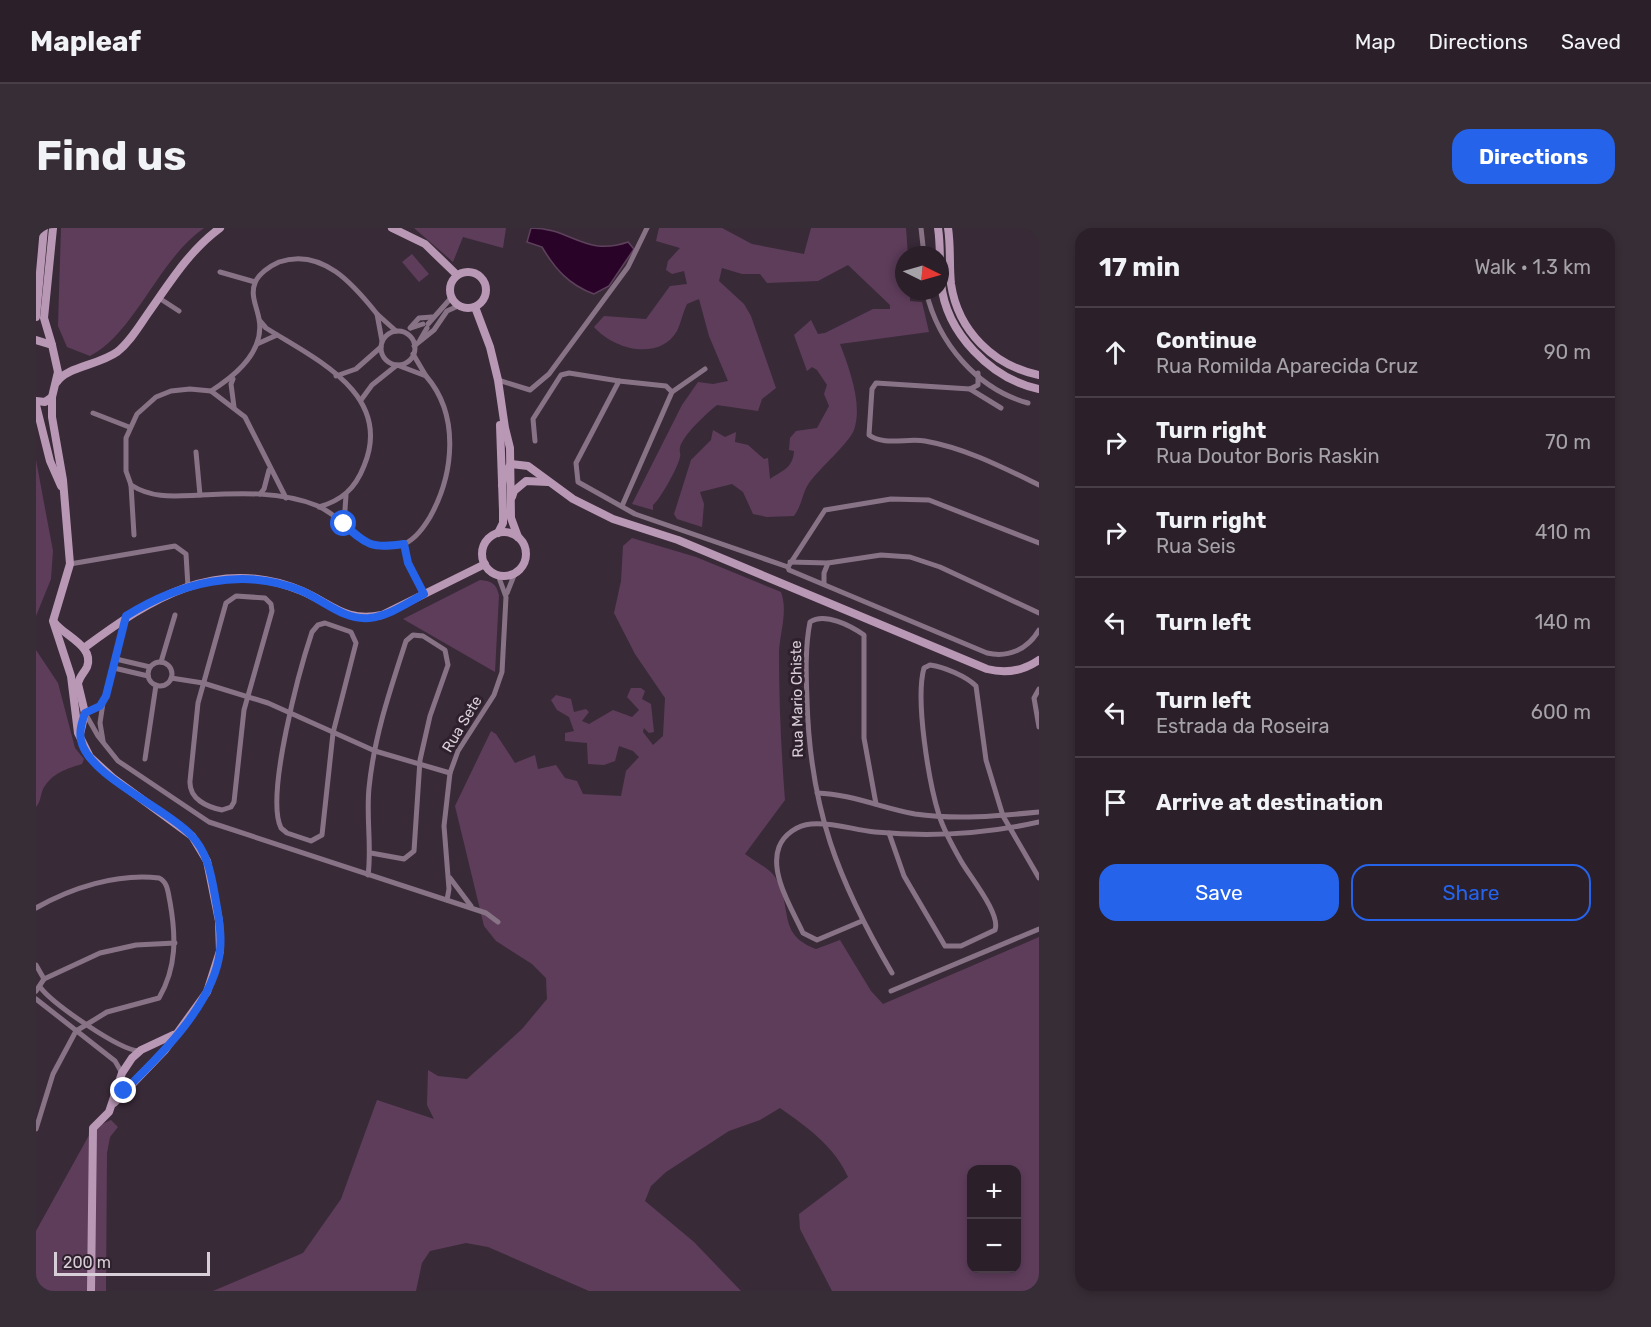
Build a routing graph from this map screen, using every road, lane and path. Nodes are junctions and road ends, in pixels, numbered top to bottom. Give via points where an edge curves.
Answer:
1 (44, 228) edge
2 (53, 228) edge
3 (220, 228) edge
4 (392, 228) edge
5 (647, 228) edge
6 (921, 228) edge
7 (938, 228) edge
8 (948, 228) edge
9 (923, 246) edge
10 (220, 272) dead end
11 (457, 275) junction
12 (255, 282) junction
13 (159, 298) junction
14 (451, 298) junction
15 (929, 300) edge
16 (458, 306) junction
17 (475, 307) junction
18 (179, 311) dead end
19 (377, 314) junction
20 (432, 317) junction
21 (36, 318) edge
22 (259, 321) junction
23 (439, 321) junction
24 (427, 326) junction
25 (396, 331) junction
26 (408, 331) junction
27 (277, 335) junction
28 (36, 340) edge
29 (420, 340) junction
30 (256, 344) junction
31 (381, 344) junction
32 (51, 345) junction
33 (414, 346) junction
34 (413, 354) junction
35 (57, 361) junction
36 (397, 365) junction
37 (75, 369) junction
38 (705, 369) dead end
39 (978, 374) junction
40 (1039, 375) edge
41 (336, 376) junction
42 (426, 376) junction
43 (233, 378) junction
44 (498, 380) junction
45 (619, 381) junction
46 (57, 382) junction
47 (1039, 387) edge
48 (670, 389) junction
49 (969, 389) junction
50 (211, 392) junction
51 (52, 397) junction
52 (361, 400) junction
53 (36, 403) edge
54 (501, 403) junction
55 (1028, 403) dead end
56 (234, 407) junction
57 (1001, 408) dead end
58 (93, 413) dead end
59 (129, 427) junction
60 (535, 441) dead end
61 (510, 448) junction
62 (196, 452) dead end
63 (511, 464) junction
64 (528, 466) junction
65 (269, 468) junction
66 (549, 482) junction
67 (131, 484) junction
68 (502, 485) junction
69 (1039, 485) edge
70 (260, 494) junction
71 (347, 494) junction
72 (200, 495) junction
73 (286, 498) junction
74 (511, 504) junction
75 (65, 505) junction
76 (622, 506) junction
77 (319, 507) junction
78 (344, 524) junction
79 (498, 533) junction
80 (134, 535) dead end
81 (518, 537) junction
82 (1039, 543) edge
83 (404, 544) junction
84 (828, 563) junction
85 (70, 564) junction
86 (485, 564) junction
87 (789, 565) junction
88 (514, 573) junction
89 (498, 575) junction
90 (824, 584) junction
91 (188, 586) junction
92 (424, 594) junction
93 (506, 597) junction
94 (1039, 613) edge
95 (175, 615) dead end
96 (126, 616) junction
97 (53, 621) junction
98 (107, 630) junction
99 (1039, 630) edge
100 (76, 642) junction
101 (119, 644) junction
102 (84, 648) junction
103 (62, 651) junction
104 (116, 659) junction
105 (1039, 660) edge
106 (161, 662) junction
107 (150, 667) junction
108 (114, 668) junction
109 (81, 675) junction
110 (71, 676) junction
111 (148, 676) junction
112 (171, 678) junction
113 (203, 683) junction
114 (156, 685) junction
115 (1039, 688) edge
116 (247, 696) junction
117 (104, 701) junction
118 (74, 705) junction
119 (289, 711) junction
120 (85, 713) junction
121 (1039, 727) edge
122 (333, 733) junction
123 (80, 739) junction
124 (103, 743) junction
125 (375, 751) junction
126 (145, 759) dead end
127 (420, 765) junction
128 (450, 773) junction
129 (817, 793) junction
130 (876, 804) junction
131 (1039, 812) edge
132 (939, 815) junction
133 (1003, 816) junction
134 (1039, 822) edge
135 (824, 824) junction
136 (1009, 827) junction
137 (889, 833) junction
138 (948, 834) junction
139 (371, 854) junction
140 (447, 873) junction
141 (368, 875) junction
142 (1039, 878) edge
143 (447, 900) junction
144 (36, 908) edge
145 (478, 910) junction
146 (862, 921) junction
147 (498, 922) dead end
148 (1039, 929) edge
149 (175, 943) junction
150 (36, 965) edge
151 (892, 973) dead end
152 (44, 979) junction
153 (38, 989) edge
154 (891, 991) dead end
155 (36, 999) edge
156 (87, 1022) junction
157 (76, 1031) junction
158 (177, 1032) junction
159 (150, 1045) junction
160 (117, 1050) junction
161 (139, 1051) junction
162 (111, 1059) junction
163 (157, 1059) junction
164 (122, 1073) junction
165 (135, 1080) junction
166 (114, 1103) junction
167 (36, 1129) edge
168 (91, 1291) edge

1 - 21 street
2 - 32 street via 44,318
3 - 13 street via 187,257
4 - 11 street via 425,244
5 - 44 street via 628,267 549,374 530,390
6 - 9 street
7 - 47 street via 941,284 955,324 1001,374
8 - 40 street via 952,290 969,329 1004,363
10 - 12 street
11 - 14 street via 450,287
11 - 17 street via 475,273 484,282 485,295
12 - 19 street via 271,265 285,260 322,263 357,289
12 - 22 street via 253,297
13 - 18 street
13 - 37 street via 118,351 96,364
14 - 16 street
14 - 20 street
15 - 39 street via 948,343 964,364
16 - 17 street
16 - 23 street
17 - 44 street
19 - 25 street
19 - 31 street
20 - 24 street
20 - 26 street via 419,318
22 - 27 street
22 - 30 street
23 - 24 street
23 - 29 street
24 - 26 street
24 - 29 street
25 - 26 street
25 - 31 street
26 - 33 street
27 - 30 street
27 - 41 street via 313,355
28 - 32 street
29 - 33 street
30 - 43 street
31 - 36 street via 387,361
31 - 41 street via 356,369
32 - 35 street
33 - 34 street
34 - 36 street via 407,362
34 - 42 street
35 - 37 street
35 - 46 street
36 - 42 street
36 - 52 street via 372,385
37 - 46 street
38 - 48 street
39 - 49 street via 978,385
39 - 55 street via 1006,397
41 - 52 street
42 - 83 street via 440,395 447,416 450,453 446,479 432,513 425,526
43 - 50 street
43 - 56 street
44 - 54 street
45 - 48 street
45 - 60 street via 561,375 533,419
45 - 76 street via 576,463 575,472 578,482
46 - 51 street
48 - 76 street
49 - 57 street
49 - 69 street via 876,383 872,389 869,435 876,439 924,441 969,453
50 - 56 street
50 - 59 street via 180,389 156,397
51 - 53 street
51 - 75 street
52 - 71 street via 372,441 362,471
53 - 75 street
54 - 61 street
54 - 68 street
56 - 65 street via 245,417
58 - 59 street
59 - 67 street via 125,455
61 - 63 street
61 - 64 street
62 - 72 street
63 - 64 street
63 - 68 street
63 - 74 street
64 - 66 street
65 - 70 street
65 - 73 street
66 - 74 street via 523,482 514,491
66 - 105 street via 613,519 678,540 987,669 1018,670
67 - 72 street via 144,494
67 - 80 street
68 - 79 street via 502,523
70 - 72 street
70 - 73 street
71 - 77 street
71 - 78 street
73 - 77 street
74 - 81 street via 512,526
75 - 85 street
76 - 87 street
77 - 78 street
78 - 83 street via 362,542 378,546
79 - 81 street
79 - 86 street via 483,548
81 - 88 street via 526,556
82 - 87 street via 929,500 891,499 825,510
83 - 92 street via 408,563
84 - 87 street
84 - 90 street
84 - 94 street via 881,555 910,557
85 - 91 street via 175,546 186,554
85 - 97 street
86 - 89 street
86 - 92 street
87 - 90 street via 789,570
88 - 89 street
88 - 93 street, Rua Sete
89 - 93 street, Rua Sete
90 - 99 street via 993,654 1020,650
91 - 92 street via 229,580 266,581 302,591 342,614 363,618 382,615
91 - 96 street
93 - 128 street, Rua Sete via 498,688 458,751
95 - 106 street
96 - 98 street
96 - 101 street
97 - 100 street
97 - 103 street
98 - 101 street via 118,634
98 - 102 street
100 - 102 street
100 - 103 street via 66,643
101 - 104 street
102 - 109 street via 88,661
103 - 110 street
104 - 107 street
104 - 108 street
106 - 107 street
106 - 112 street via 169,666
107 - 111 street
108 - 111 street
108 - 117 street
109 - 110 street
109 - 120 street via 78,689
110 - 118 street
111 - 114 street
112 - 113 street
112 - 114 street via 165,685
113 - 116 street
113 - 116 street via 228,601 236,596 259,596 269,601 272,611
113 - 116 street via 190,790 197,800 220,810 228,809 234,802
114 - 126 street
115 - 121 street via 1034,698
116 - 119 street
117 - 120 street
117 - 124 street via 100,723
118 - 120 street
118 - 123 street
119 - 122 street
119 - 122 street via 315,627 325,623 351,632 356,643
119 - 122 street via 279,804 279,825 284,832 311,841 322,835
120 - 123 street
120 - 124 street
122 - 125 street
123 - 158 street via 90,757 113,778 182,826 207,861 219,921 220,951 207,992
124 - 141 street via 126,767 209,822
125 - 127 street
125 - 127 street via 387,697 406,641 421,635 445,650 448,661 430,716
125 - 139 street via 367,806
127 - 128 street
127 - 139 street via 412,854 404,859
128 - 140 street, Rua Sete via 444,826
129 - 130 street via 834,793
129 - 130 street, Rua Mario Chiste via 810,763 806,679 810,622 825,618 864,635 864,738
129 - 135 street, Rua Mario Chiste
130 - 132 street via 915,814
131 - 133 street
132 - 133 street
132 - 133 street via 925,736 922,690 924,668 930,665 976,686 986,760
132 - 138 street
133 - 136 street
134 - 136 street
135 - 137 street
135 - 146 street, Rua Mario Chiste via 831,852
135 - 146 street via 792,830 780,844 777,864 782,886 802,933 808,938 817,940
136 - 138 street
136 - 142 street
137 - 138 street
137 - 138 street via 904,876 945,946 955,947 993,932 997,924
139 - 141 street
140 - 143 street, Rua Sete
140 - 145 street via 460,894
141 - 143 street
143 - 145 street
144 - 149 street via 66,893 101,883 159,878 167,888
145 - 147 street
146 - 151 street, Rua Mario Chiste
148 - 154 street
149 - 152 street via 112,950
149 - 156 street via 170,976 159,998 116,1008
150 - 152 street
152 - 153 street
153 - 156 street
155 - 157 street
156 - 157 street
156 - 160 street
157 - 162 street
157 - 167 street via 53,1074
158 - 159 street
158 - 163 street
159 - 161 street
159 - 163 street via 157,1052
160 - 161 street
160 - 162 street
161 - 164 street
162 - 164 street
163 - 165 street
164 - 165 street
164 - 166 street
165 - 166 street
166 - 168 street via 93,1128

